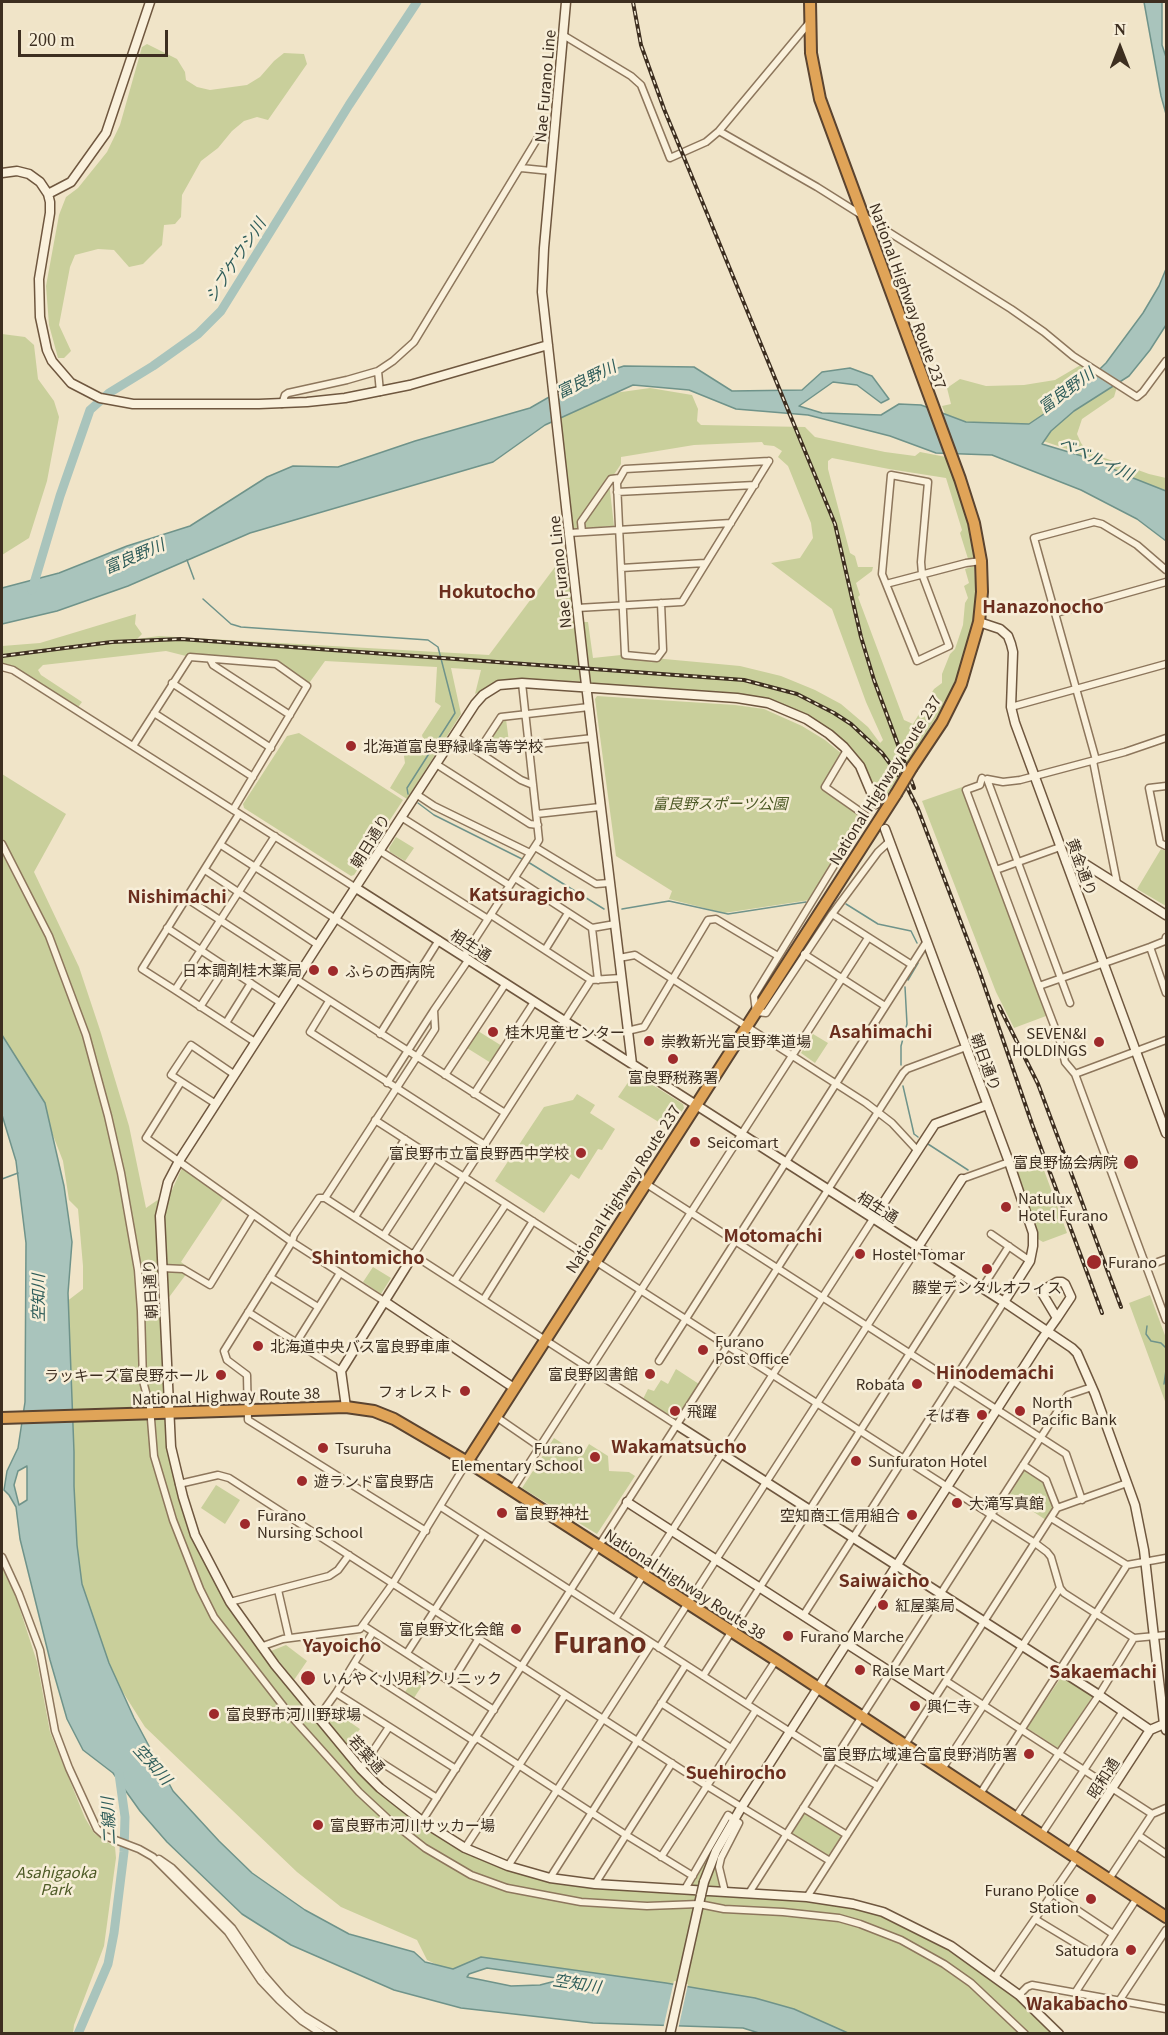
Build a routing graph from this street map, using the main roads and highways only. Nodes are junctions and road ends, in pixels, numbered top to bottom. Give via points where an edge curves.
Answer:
1 (810, 2) edge
2 (2, 1418) edge
3 (467, 1462) junction
4 (1167, 1917) edge

1 - 3 highway, National Highway Route 237, bridge via 811,53 820,99 974,523 981,561 979,622 961,684 942,722
2 - 3 highway, National Highway Route 38 via 346,1407 394,1419
3 - 4 highway, National Highway Route 38

